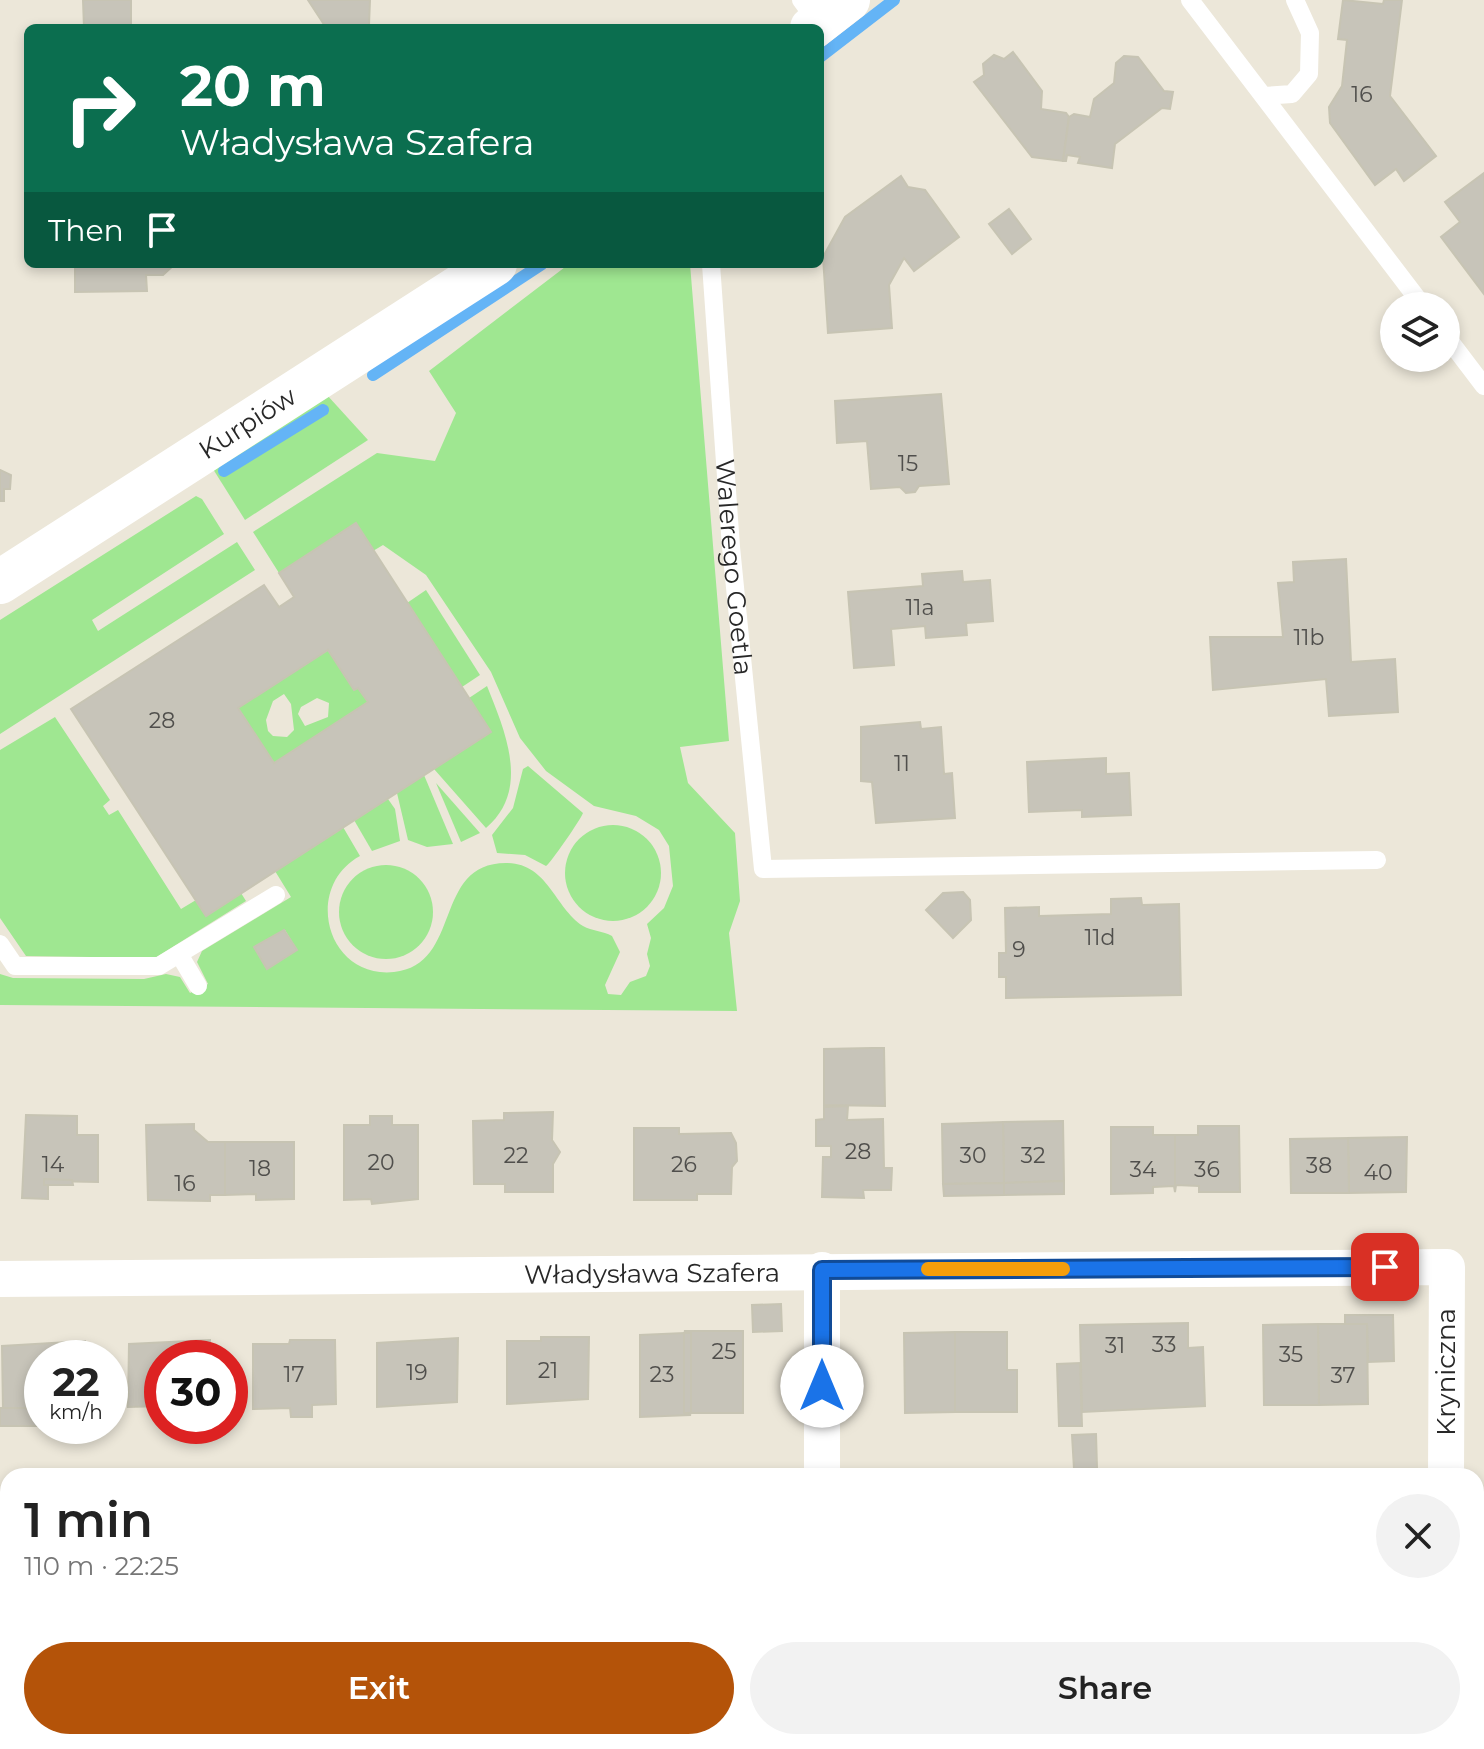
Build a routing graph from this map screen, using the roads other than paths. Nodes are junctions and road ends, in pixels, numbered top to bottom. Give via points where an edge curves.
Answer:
1 (1190, 0) edge
2 (1295, 0) edge
3 (1264, 96) junction
4 (489, 268) edge
5 (711, 268) edge
6 (1412, 292) edge
7 (1460, 354) edge
8 (1484, 386) edge
9 (0, 582) edge
10 (1377, 860) dead end
11 (276, 895) dead end
12 (0, 944) edge
13 (179, 954) junction
14 (198, 986) dead end
15 (1447, 1267) joint
16 (822, 1270) junction
17 (0, 1279) edge
18 (822, 1468) edge
19 (1446, 1468) edge

1 - 3 lane
2 - 3 lane via 1310,33 1309,74 1292,94
3 - 6 lane
4 - 9 street, Kurpiów
5 - 10 lane, Walerego Goetla via 733,577 763,869
7 - 8 lane
11 - 13 lane
12 - 13 lane via 15,966 159,966
13 - 14 lane
15 - 16 street, Władysława Szafera
15 - 19 street, Kryniczna
16 - 17 street, Władysława Szafera
16 - 18 street

